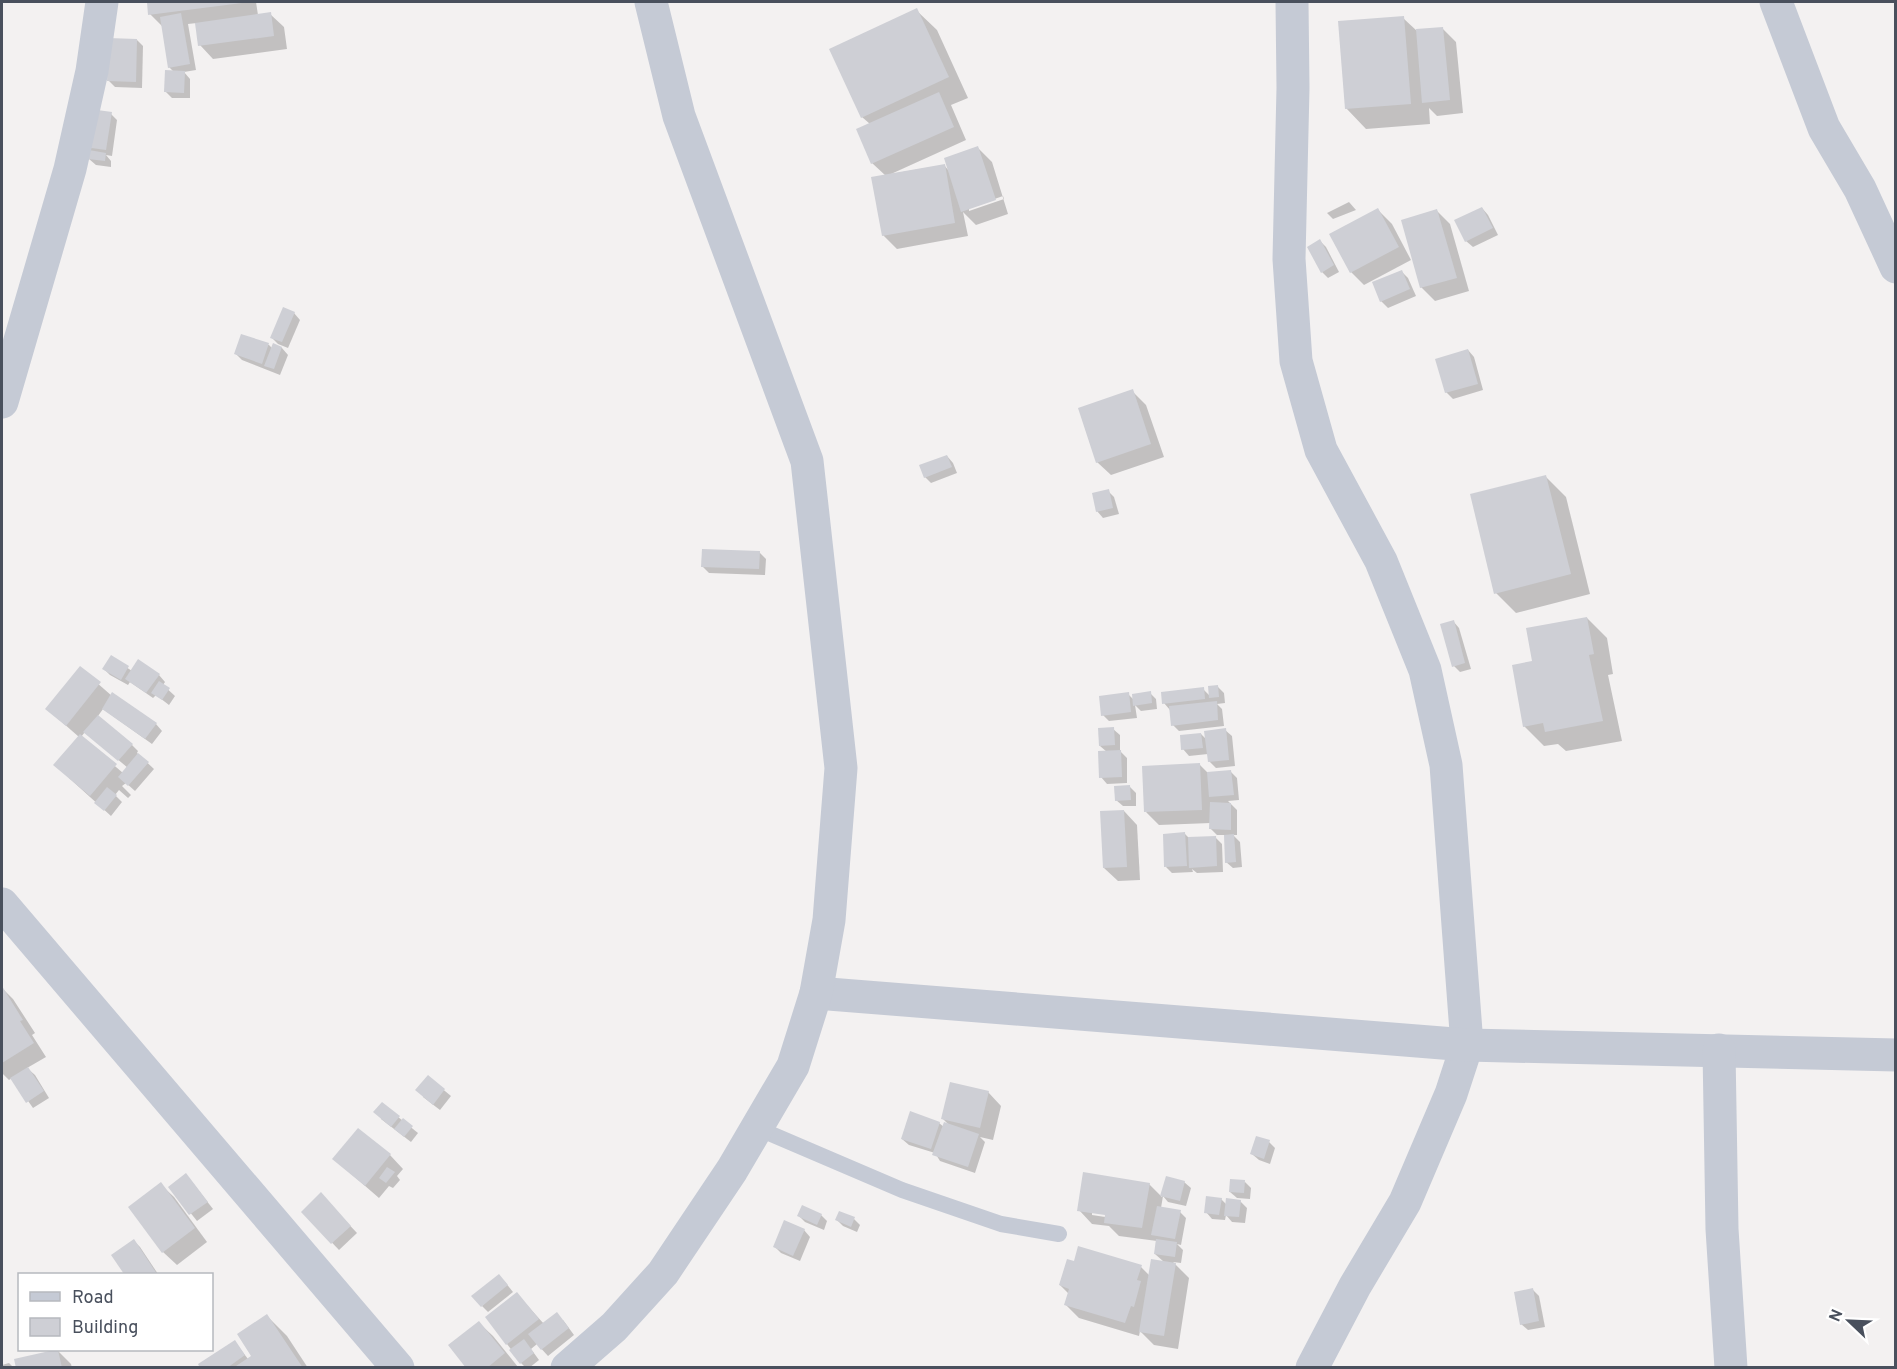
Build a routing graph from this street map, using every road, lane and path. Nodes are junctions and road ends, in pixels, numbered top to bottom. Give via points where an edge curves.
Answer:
1 (102, 2) edge
2 (651, 2) edge
3 (1292, 2) edge
4 (1776, 2) edge
5 (1884, 212) edge
6 (1896, 267) edge
7 (2, 402) edge
8 (2, 904) edge
9 (816, 993) junction
10 (1467, 1045) junction
11 (1719, 1050) junction
12 (1896, 1055) edge
13 (757, 1128) junction
14 (1059, 1234) dead end
15 (398, 1368) edge
16 (567, 1368) edge
17 (1312, 1368) edge
18 (1731, 1368) edge

1 - 7 street via 92,71 70,169
2 - 9 street via 679,116 807,461 842,768 829,920
3 - 10 street via 1289,259 1296,360 1321,450 1381,561 1425,670 1446,765
4 - 5 street via 1824,128 1860,189
5 - 6 street
8 - 15 street
9 - 10 street
9 - 13 street via 793,1066
10 - 11 street
10 - 17 street via 1451,1094 1405,1202
11 - 12 street
11 - 18 street via 1722,1229
13 - 14 lane via 902,1190 1001,1224
13 - 16 street via 663,1274 614,1327

